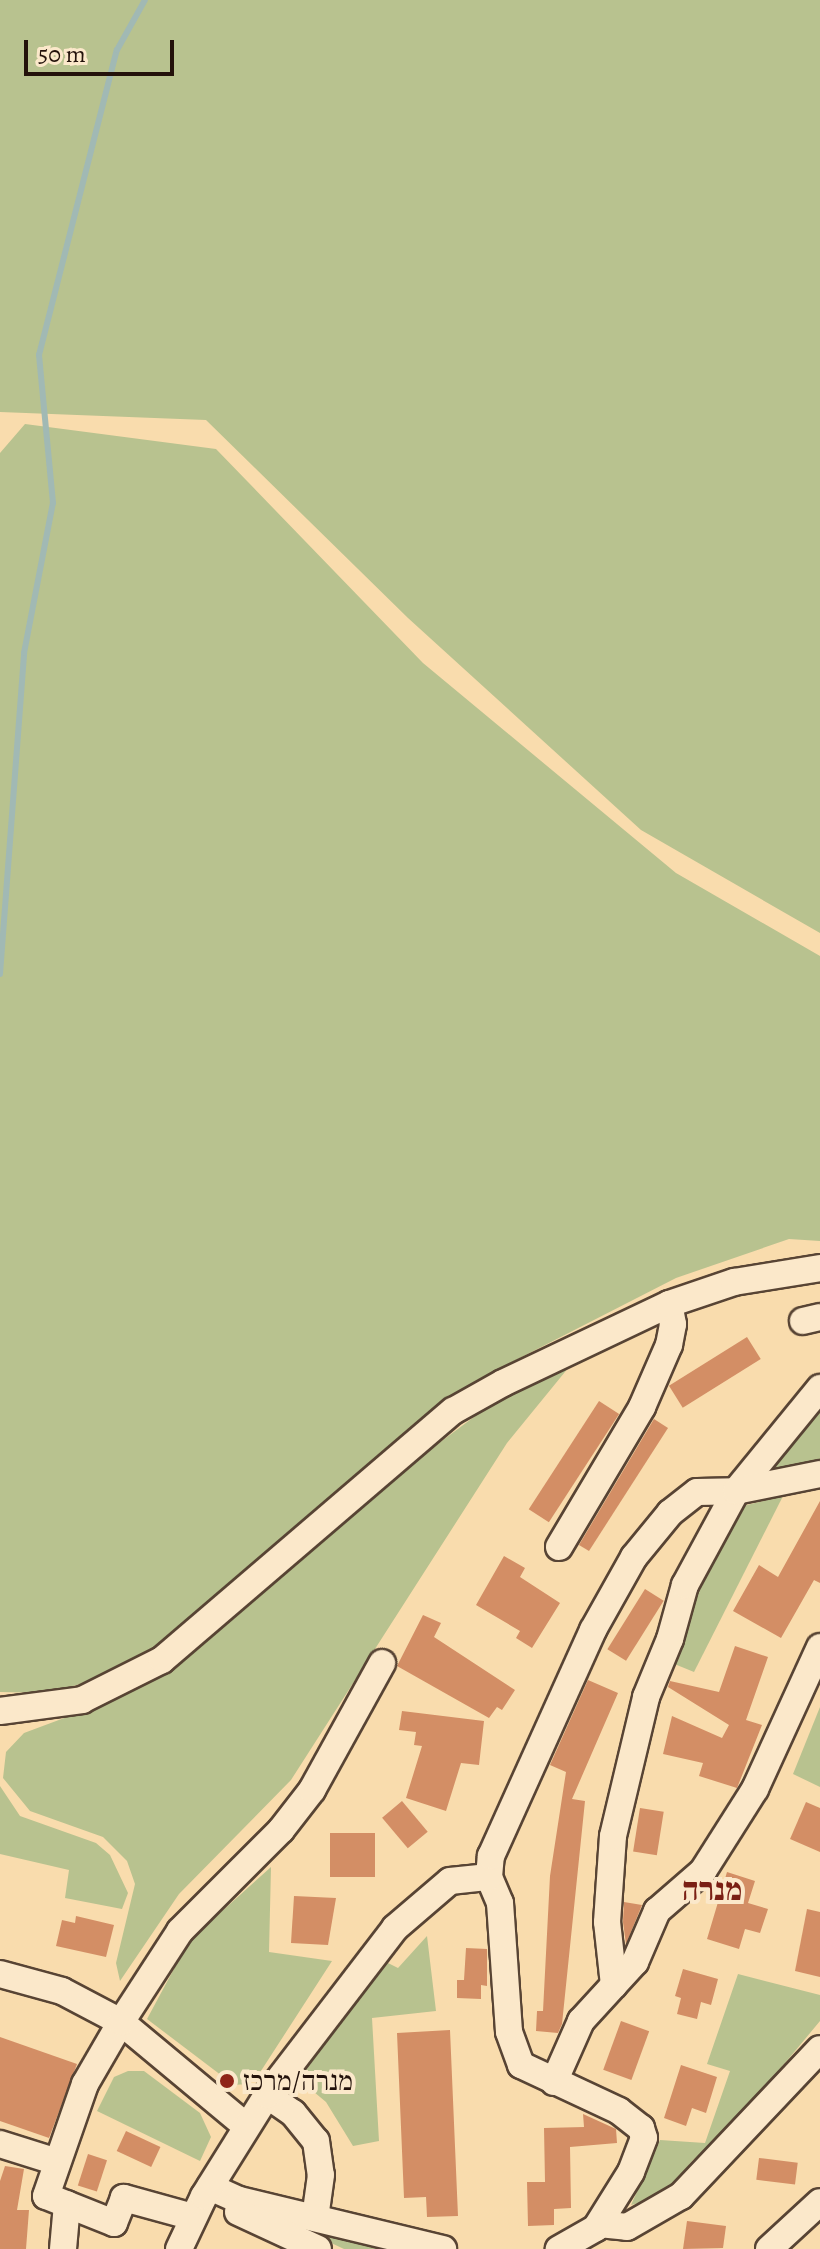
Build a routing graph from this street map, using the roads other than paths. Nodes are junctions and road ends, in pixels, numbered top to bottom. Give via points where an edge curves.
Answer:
1 (820, 1268) edge
2 (669, 1304) junction
3 (820, 1388) edge
4 (820, 1474) edge
5 (736, 1491) junction
6 (559, 1547) dead end
7 (820, 1647) edge
8 (382, 1663) dead end
9 (0, 1711) edge
10 (489, 1877) junction
11 (0, 1974) edge
12 (614, 1985) junction
13 (121, 2022) junction
14 (820, 2049) edge
15 (554, 2082) junction
16 (267, 2095) junction
17 (246, 2126) junction
18 (0, 2144) edge
19 (57, 2162) junction
20 (56, 2200) junction
21 (203, 2200) junction
22 (820, 2202) edge
23 (315, 2218) junction
24 (599, 2224) junction
25 (63, 2249) edge
26 (179, 2249) edge
27 (318, 2249) edge
28 (443, 2249) edge
29 (559, 2249) edge
30 (769, 2249) edge

1 - 2 street via 734,1282
2 - 6 street via 669,1345 642,1407
2 - 9 street via 453,1411 162,1660 82,1700
3 - 5 street
4 - 5 street
5 - 10 street via 697,1492 670,1513 634,1557 593,1630 537,1753 491,1856
5 - 12 street via 685,1585 646,1697 613,1836 607,1922
7 - 12 street via 755,1789 703,1871 657,1911 643,1950
8 - 13 street via 312,1790 273,1839 180,1931
10 - 15 street via 500,1903 513,2052 521,2065
10 - 16 street via 450,1881 420,1903
11 - 13 street via 62,1991
12 - 15 street via 581,2021
13 - 17 street
13 - 19 street via 85,2084
14 - 24 street via 681,2196 627,2227
15 - 24 street via 619,2111 641,2128 640,2152
16 - 17 street
16 - 23 street via 293,2113 316,2141 321,2175
17 - 21 street
18 - 19 street
19 - 20 street
20 - 21 street via 114,2223 124,2198
20 - 25 street
21 - 23 street via 239,2200
21 - 26 street
21 - 27 street
22 - 30 street
23 - 28 street
24 - 29 street

